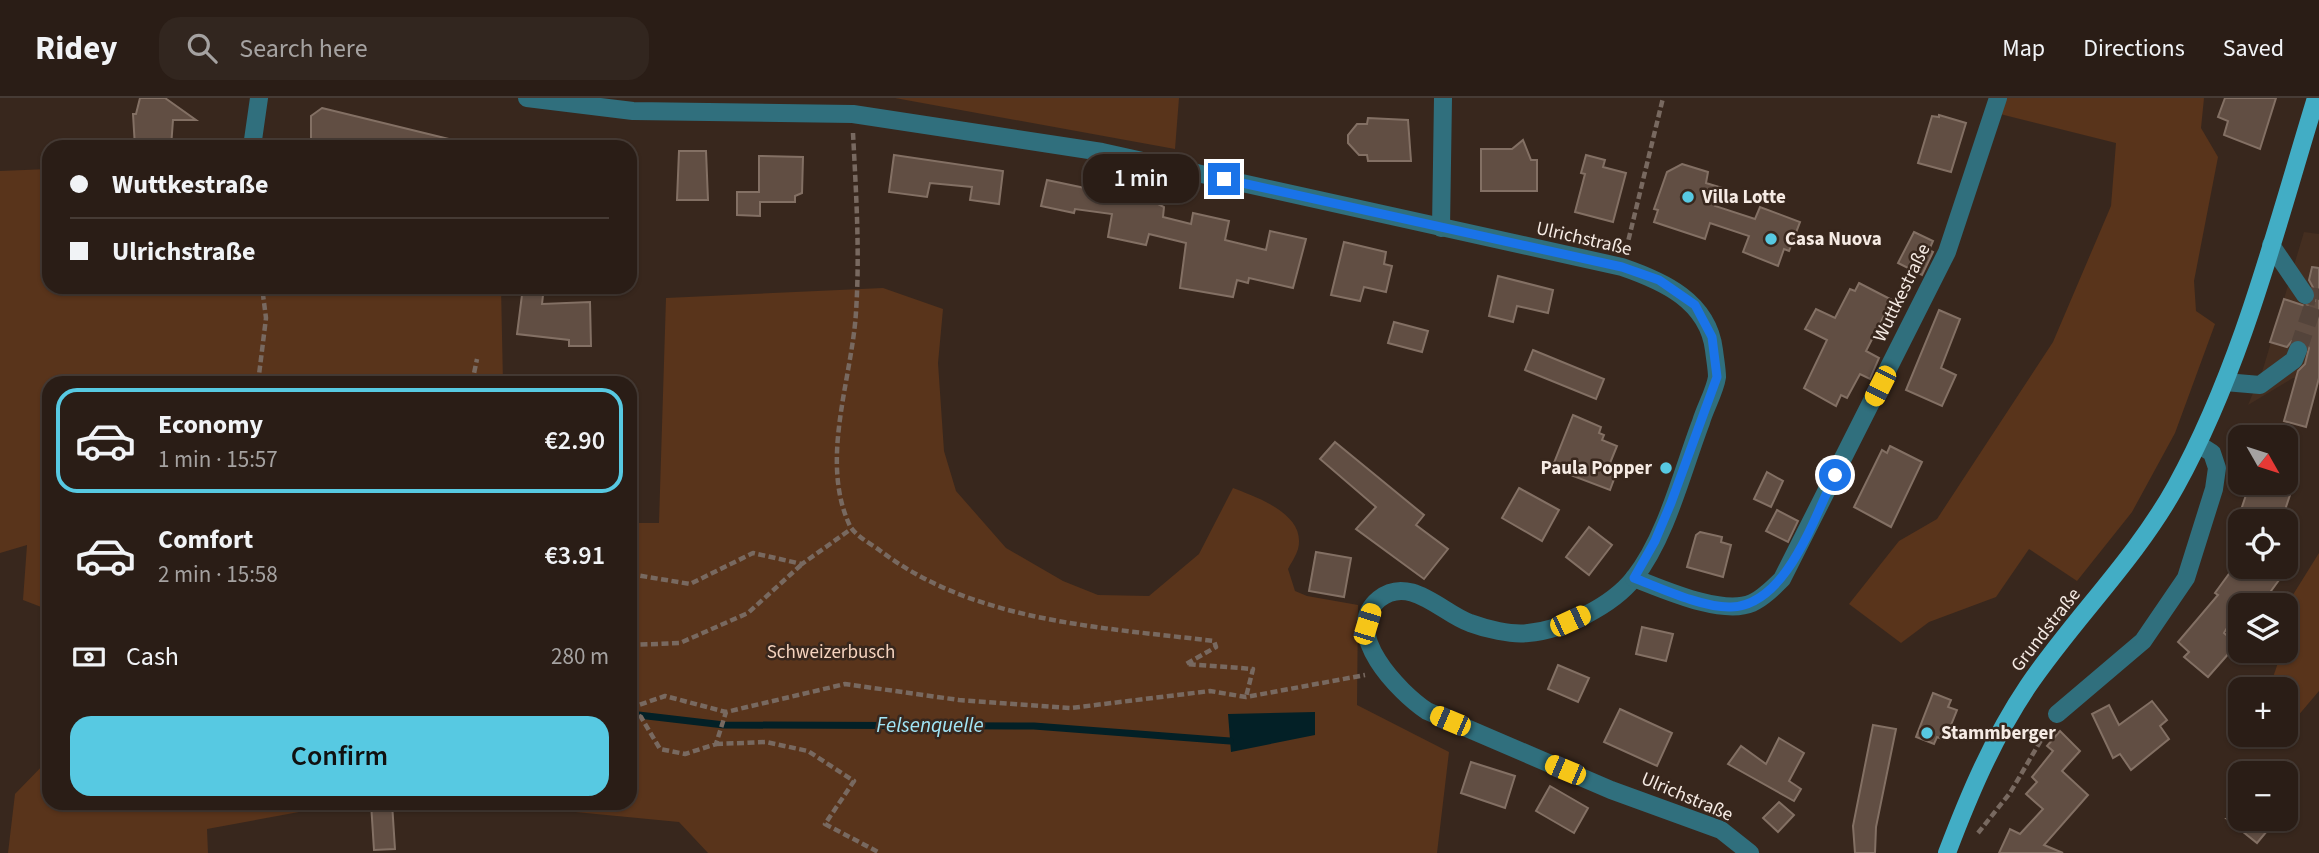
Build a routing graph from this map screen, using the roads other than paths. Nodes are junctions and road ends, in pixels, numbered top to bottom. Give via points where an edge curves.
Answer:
1 (259, 98) edge
2 (527, 98) edge
3 (1443, 98) edge
4 (1998, 98) edge
5 (2316, 98) edge
6 (853, 106) edge
7 (253, 140) edge
8 (1441, 228) junction
9 (2271, 245) junction
10 (2305, 295) tunnel mouth
11 (2298, 350) tunnel mouth
12 (2225, 382) junction
13 (2198, 444) junction
14 (1634, 578) junction
15 (2057, 714) road end
16 (1750, 853) edge
17 (1947, 853) edge

1 - 7 street
2 - 6 street, Ulrichstraße via 633,111
3 - 8 street
4 - 14 street, Wuttkestraße via 1947,252 1782,579 1750,604 1729,607
5 - 9 main road, Grundstraße
6 - 8 street, Ulrichstraße via 1102,152
8 - 14 street, Ulrichstraße via 1622,267 1659,280 1695,305 1712,337 1717,377 1671,503
9 - 10 street
9 - 12 main road, Grundstraße
11 - 12 street via 2294,360 2260,385
12 - 13 main road, Grundstraße
13 - 15 street via 2212,453 2217,468 2186,578 2143,641
13 - 17 main road, Grundstraße via 2149,533 2027,688 1970,794
14 - 16 street, Ulrichstraße via 1584,614 1527,634 1469,623 1416,592 1392,593 1379,599 1367,624 1373,652 1383,671 1427,711 1611,790 1721,830

